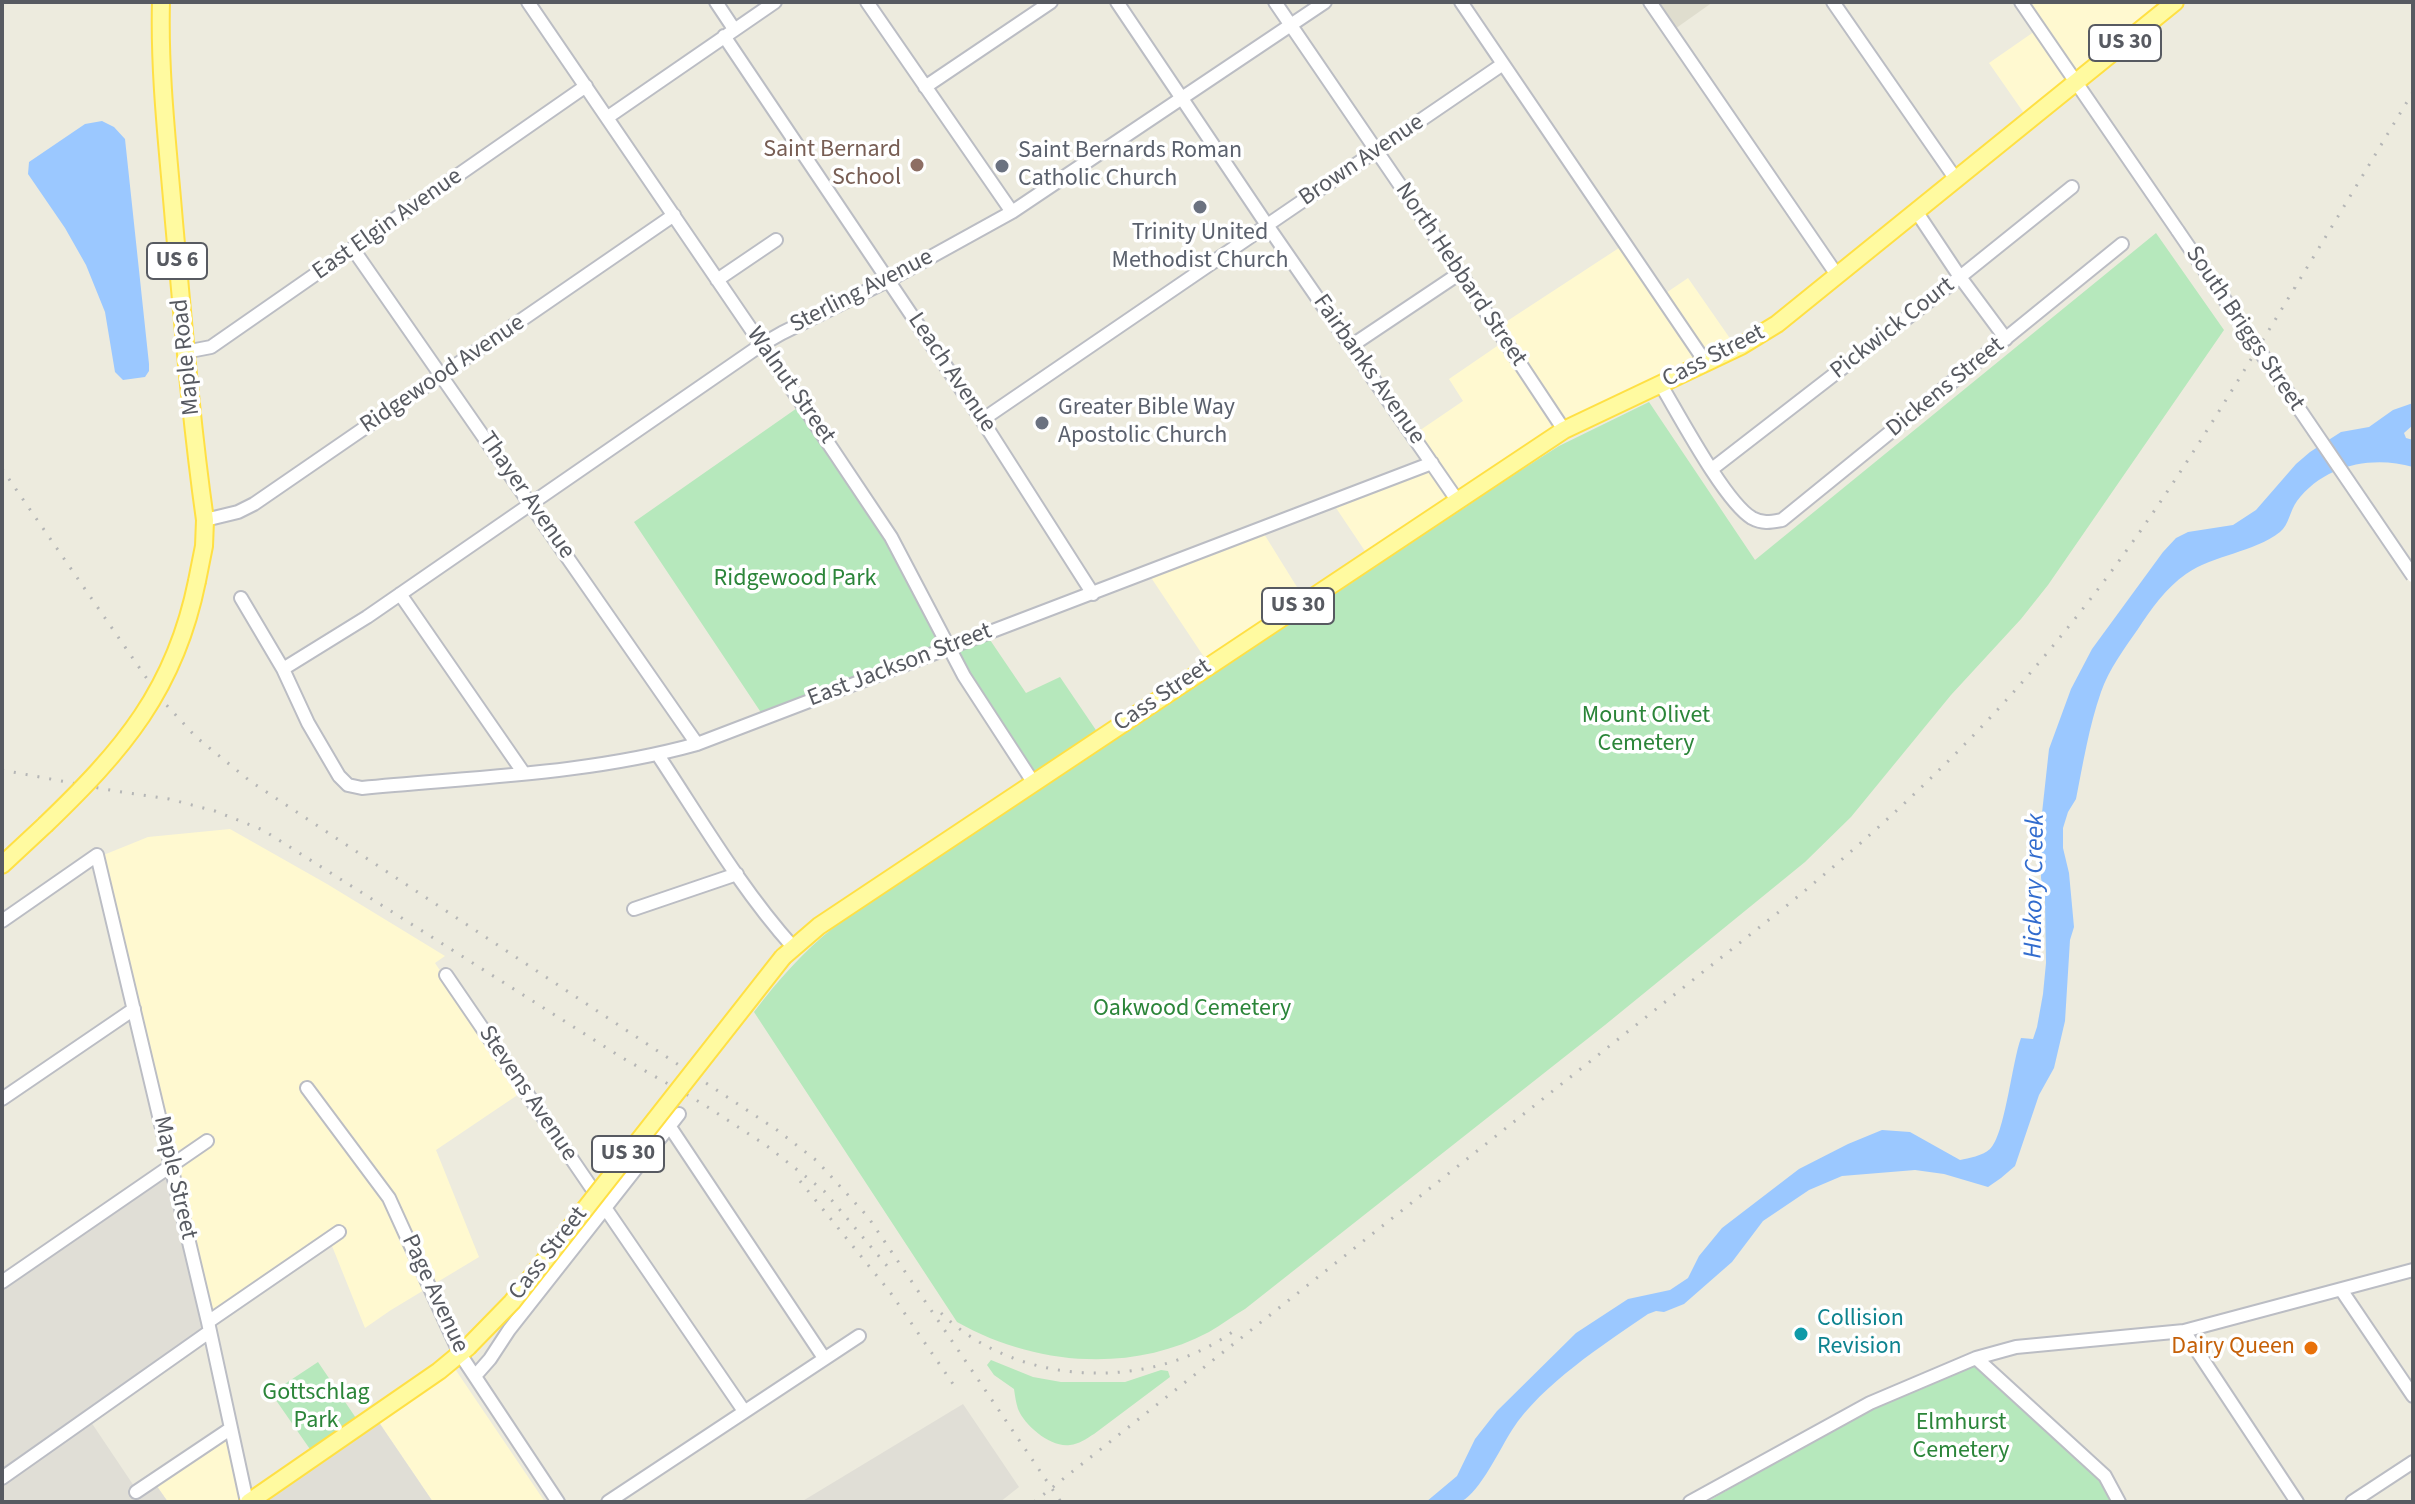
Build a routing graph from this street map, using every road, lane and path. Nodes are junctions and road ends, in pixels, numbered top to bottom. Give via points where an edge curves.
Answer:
1 (161, 2) edge
2 (716, 2) edge
3 (775, 2) edge
4 (867, 2) edge
5 (1051, 2) edge
6 (1117, 2) edge
7 (1275, 2) edge
8 (1325, 2) edge
9 (1461, 2) edge
10 (1650, 2) edge
11 (1833, 2) edge
12 (2021, 2) edge
13 (2175, 2) edge
14 (533, 4) edge
15 (1290, 25) junction
16 (729, 32) junction
17 (1503, 64) junction
18 (2075, 82) junction
19 (586, 86) junction
20 (925, 87) junction
21 (1182, 97) junction
22 (608, 117) junction
23 (1377, 152) junction
24 (1955, 178) junction
25 (2072, 187) dead end
26 (1916, 211) junction
27 (1012, 212) junction
28 (674, 215) junction
29 (1267, 225) junction
30 (776, 240) dead end
31 (2122, 244) dead end
32 (353, 249) junction
33 (1460, 273) junction
34 (1837, 275) junction
35 (1960, 277) junction
36 (717, 280) junction
37 (889, 280) junction
38 (2006, 339) junction
39 (761, 345) junction
40 (1351, 346) junction
41 (185, 352) junction
42 (1706, 363) junction
43 (443, 376) junction
44 (1661, 385) junction
45 (982, 420) junction
46 (1564, 430) junction
47 (1432, 463) junction
48 (1712, 469) junction
49 (1457, 500) junction
50 (531, 503) junction
51 (205, 520) junction
52 (2413, 576) edge
53 (400, 594) junction
54 (1093, 594) junction
55 (241, 598) dead end
56 (949, 647) junction
57 (283, 669) junction
58 (697, 744) junction
59 (658, 755) junction
60 (523, 772) junction
61 (1033, 782) junction
62 (2, 865) edge
63 (737, 874) junction
64 (634, 909) dead end
65 (2, 921) edge
66 (788, 952) junction
67 (446, 975) dead end
68 (134, 1009) junction
69 (307, 1088) dead end
70 (2, 1099) edge
71 (679, 1114) dead end
72 (670, 1127) junction
73 (207, 1141) dead end
74 (171, 1166) junction
75 (605, 1208) junction
76 (339, 1232) dead end
77 (2413, 1270) edge
78 (2, 1282) edge
79 (2342, 1291) junction
80 (208, 1327) junction
81 (2184, 1331) junction
82 (859, 1336) dead end
83 (464, 1350) junction
84 (824, 1358) junction
85 (1976, 1358) junction
86 (475, 1376) junction
87 (2413, 1396) edge
88 (744, 1411) junction
89 (230, 1429) junction
90 (2413, 1462) edge
91 (2, 1478) edge
92 (136, 1492) dead end
93 (248, 1502) edge
94 (558, 1502) edge
95 (608, 1502) edge
96 (1690, 1502) edge
97 (2119, 1502) edge
98 (2297, 1502) edge
99 (2352, 1502) edge

1 - 41 main road, Maple Road / US 6
2 - 16 street, Leach Avenue
3 - 16 street
4 - 20 street
5 - 20 street
6 - 21 street, Fairbanks Avenue
7 - 15 street, North Hebbard Street
8 - 15 street, Sterling Avenue
9 - 17 street
10 - 34 street
11 - 24 street
12 - 18 street, South Briggs Street
13 - 18 main road, Cass Street / US 30
14 - 19 street, Walnut Street
15 - 21 street, Sterling Avenue
15 - 23 street, North Hebbard Street
16 - 22 street
16 - 37 street, Leach Avenue
17 - 23 street, Brown Avenue
17 - 42 street
18 - 24 main road, Cass Street / US 30
18 - 52 street, South Briggs Street, bridge
19 - 22 street, Walnut Street
19 - 32 street, East Elgin Avenue
20 - 27 street
21 - 27 street, Sterling Avenue
21 - 29 street, Fairbanks Avenue
22 - 28 street, Walnut Street
23 - 29 street, Brown Avenue
23 - 33 street, North Hebbard Street
24 - 26 main road, Cass Street / US 30
25 - 35 street, Pickwick Court
26 - 34 main road, Cass Street / US 30
26 - 35 street
27 - 37 street, Sterling Avenue
28 - 36 street, Walnut Street
28 - 43 street, Ridgewood Avenue
29 - 40 street, Fairbanks Avenue
29 - 45 street, Brown Avenue
30 - 36 street
31 - 38 street, Dickens Street
32 - 41 street, East Elgin Avenue via 211,347
32 - 43 street, Thayer Avenue
33 - 40 street
33 - 46 street, North Hebbard Street
34 - 42 main road, Cass Street / US 30 via 1777,324
35 - 38 street
35 - 48 street, Pickwick Court
36 - 39 street, Walnut Street
37 - 39 street, Sterling Avenue
37 - 45 street, Leach Avenue
38 - 48 street, Dickens Street via 1782,520 1766,524 1753,519
39 - 50 street, Sterling Avenue
39 - 56 street, Walnut Street via 891,537
40 - 47 street, Fairbanks Avenue
41 - 51 main road, Maple Road / US 6
42 - 44 main road, Cass Street / US 30
43 - 50 street, Thayer Avenue
43 - 51 street, Ridgewood Avenue via 254,504
44 - 46 main road, Cass Street / US 30
44 - 48 street
45 - 54 street, Leach Avenue
46 - 49 main road, Cass Street / US 30
47 - 49 street, Fairbanks Avenue
47 - 54 street, East Jackson Street
49 - 61 main road, Cass Street / US 30
50 - 53 street, Sterling Avenue
50 - 58 street, Thayer Avenue
51 - 62 main road, US 6, bridge via 182,642 144,714 90,781
53 - 57 street, Sterling Avenue
53 - 60 street
54 - 56 street, East Jackson Street
55 - 57 street
56 - 58 street, East Jackson Street
56 - 61 street, Walnut Street
57 - 60 street, East Jackson Street via 308,723 348,785 362,788
58 - 59 street, East Jackson Street
59 - 60 street, East Jackson Street
59 - 63 street
61 - 66 main road, Cass Street / US 30
63 - 64 street
63 - 66 street
65 - 68 street, Maple Street via 97,855
66 - 83 main road, Cass Street / US 30, bridge via 512,1302
67 - 75 street, Stevens Avenue
68 - 70 street
68 - 74 street, Maple Street
69 - 83 street, Page Avenue via 389,1198
71 - 72 street
72 - 75 street
72 - 84 street
73 - 74 street
74 - 78 street
74 - 80 street, Maple Street
75 - 86 street
75 - 88 street, Stevens Avenue
76 - 80 street
77 - 79 street
79 - 81 street
79 - 87 street
80 - 89 street, Maple Street
80 - 91 street
81 - 85 street via 2016,1347
81 - 98 street
82 - 84 street
83 - 86 street, Page Avenue
83 - 93 main road, Cass Street / US 30
84 - 88 street
85 - 96 street via 1870,1403
85 - 97 street via 2105,1476
86 - 94 street, Page Avenue
88 - 95 street
89 - 92 street
89 - 93 street, Maple Street
90 - 99 street

